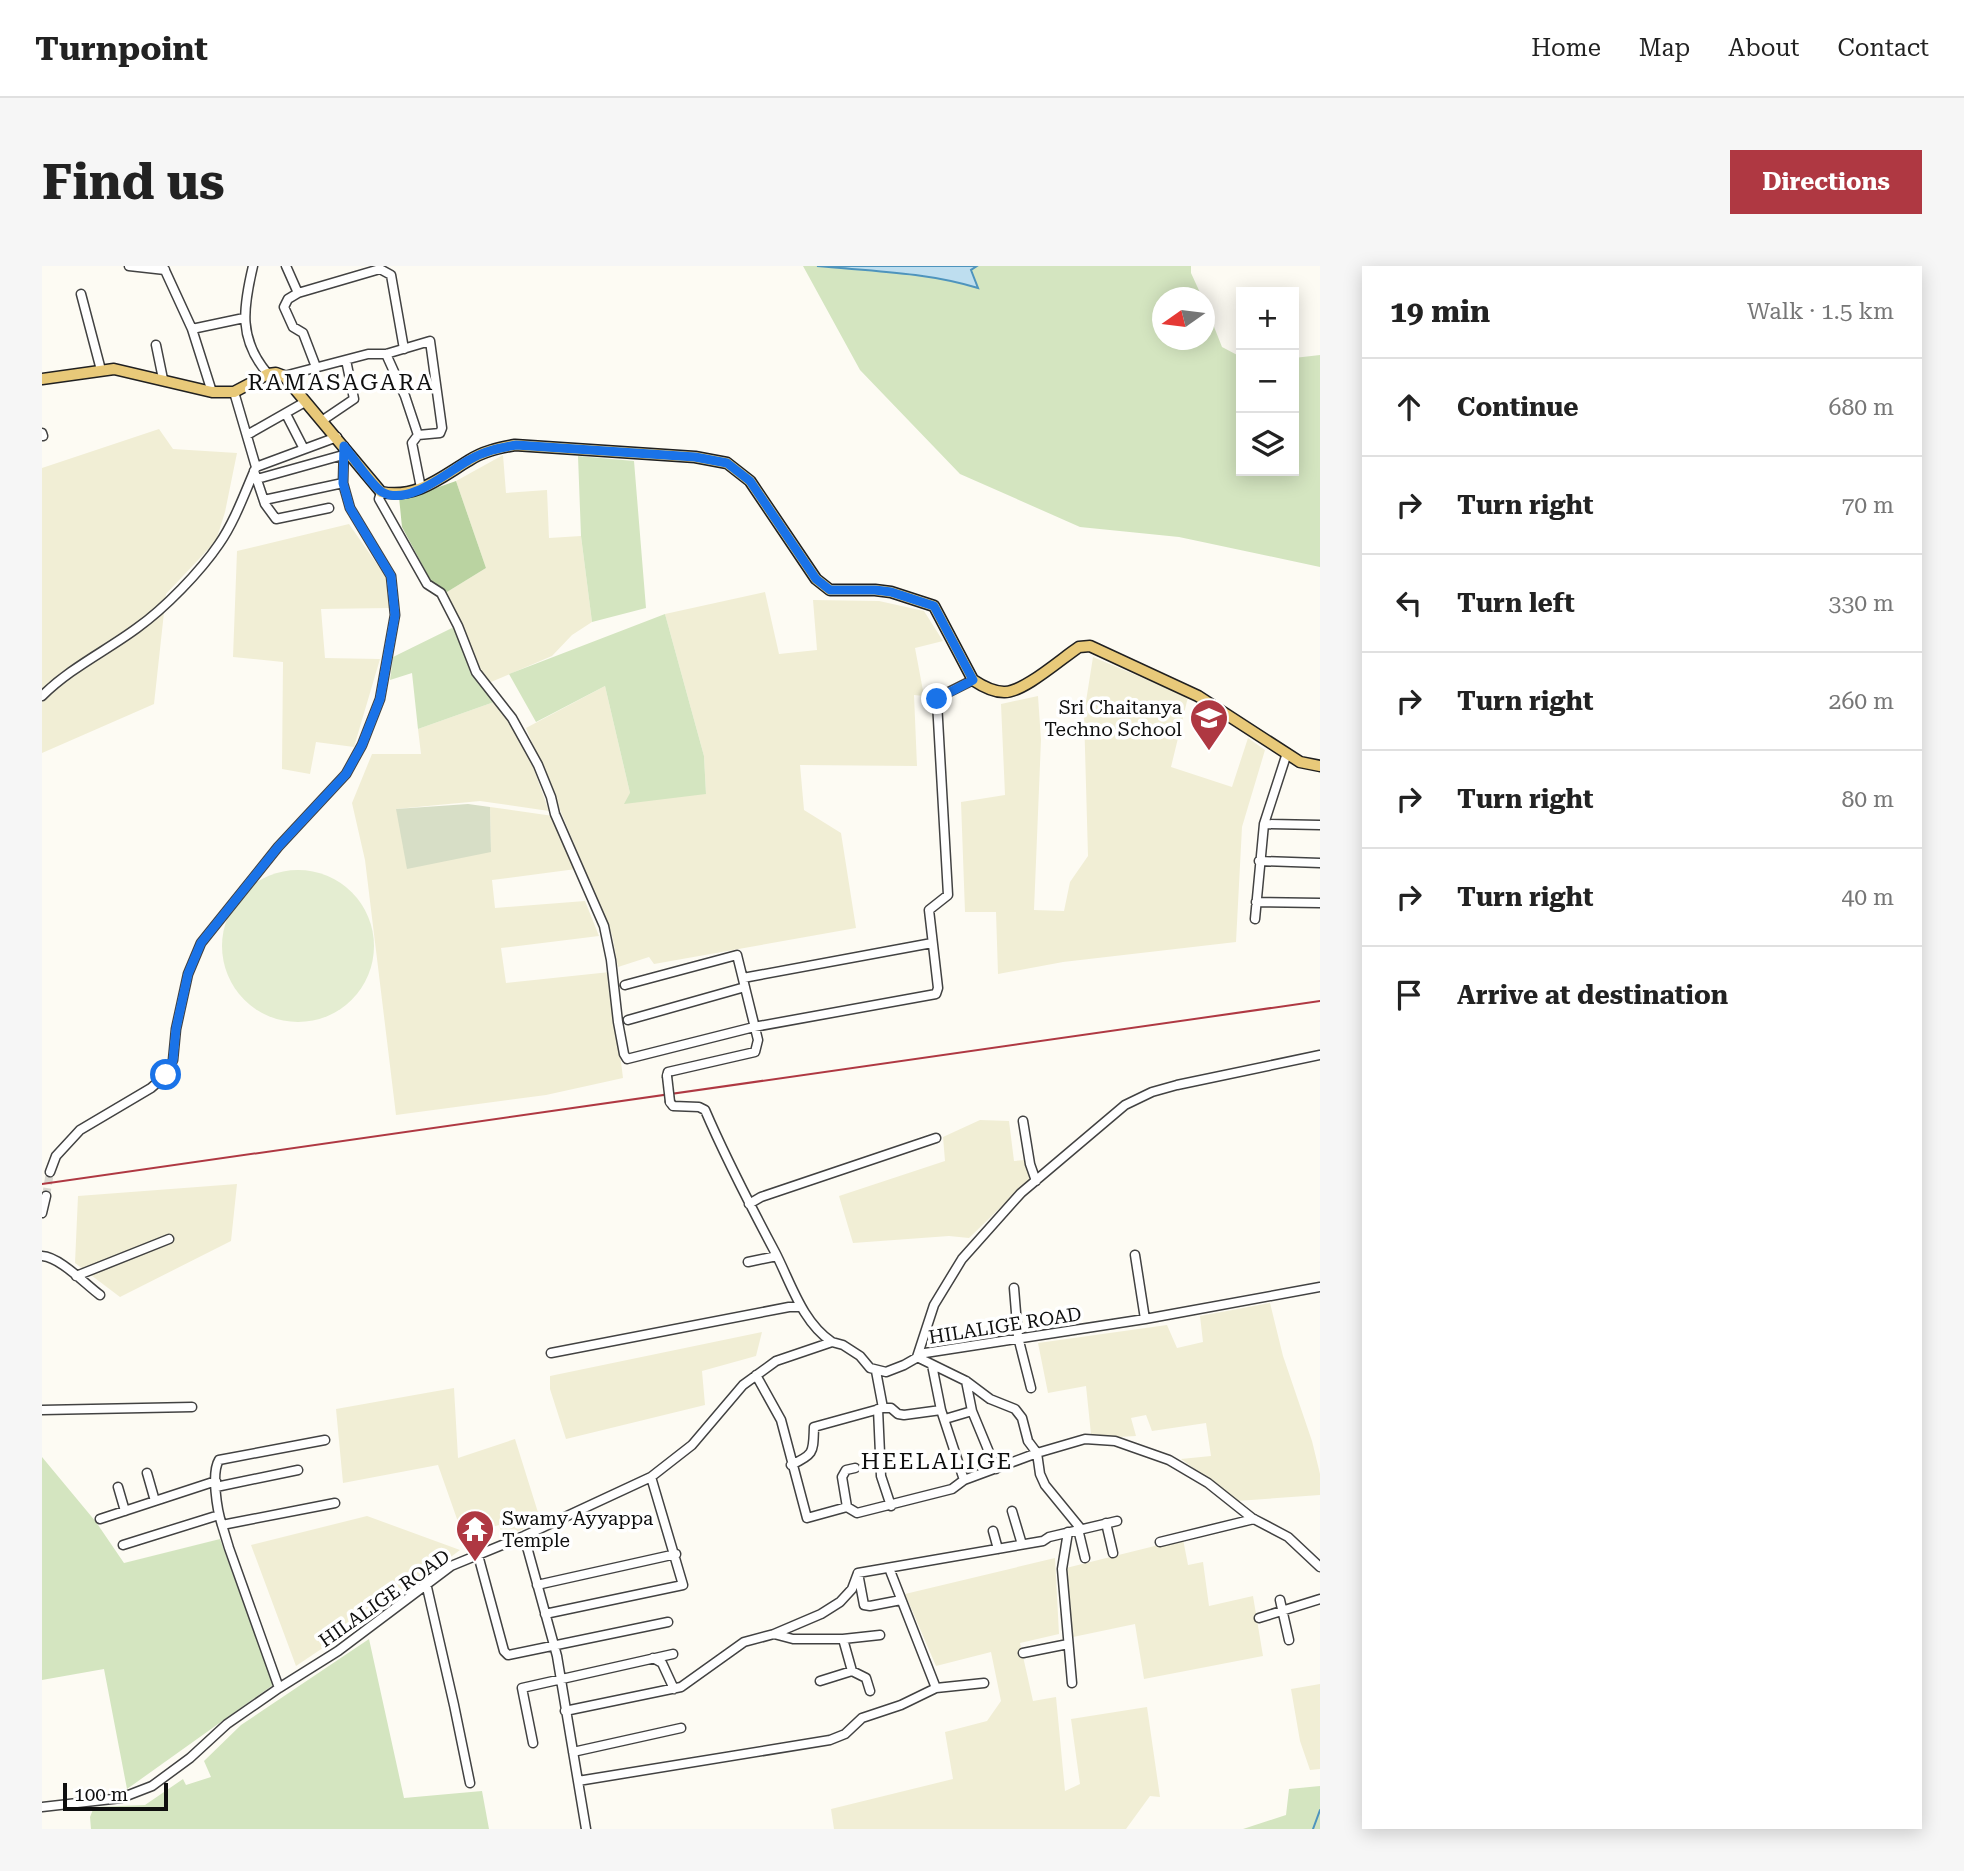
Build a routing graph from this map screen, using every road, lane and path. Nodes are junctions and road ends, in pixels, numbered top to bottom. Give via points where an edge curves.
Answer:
1 (129, 266) edge
2 (254, 266) edge
3 (286, 266) edge
4 (164, 268) edge
5 (298, 293) junction
6 (81, 294) dead end
7 (244, 318) junction
8 (192, 330) junction
9 (156, 345) dead end
10 (404, 349) junction
11 (386, 354) junction
12 (346, 360) junction
13 (316, 368) junction
14 (101, 370) junction
15 (268, 374) junction
16 (284, 376) junction
17 (42, 379) edge
18 (163, 379) junction
19 (212, 392) junction
20 (234, 392) junction
21 (305, 402) junction
22 (286, 414) junction
23 (323, 420) junction
24 (247, 435) junction
25 (418, 435) junction
26 (341, 446) junction
27 (304, 449) junction
28 (256, 472) junction
29 (343, 483) junction
30 (421, 488) junction
31 (382, 492) junction
32 (264, 500) junction
33 (329, 508) dead end
34 (973, 680) junction
35 (42, 696) edge
36 (1287, 752) junction
37 (1320, 766) edge
38 (1264, 824) junction
39 (1320, 825) edge
40 (1259, 861) junction
41 (1320, 863) edge
42 (1256, 902) junction
43 (1320, 903) edge
44 (1255, 919) dead end
45 (932, 943) junction
46 (744, 982) junction
47 (625, 985) dead end
48 (628, 1020) dead end
49 (754, 1027) junction
50 (1320, 1055) edge
51 (1023, 1121) dead end
52 (936, 1138) dead end
53 (50, 1172) tunnel mouth
54 (1036, 1181) junction
55 (46, 1196) dead end
56 (749, 1204) junction
57 (42, 1213) edge
58 (169, 1239) dead end
59 (1135, 1255) dead end
60 (42, 1256) edge
61 (777, 1256) junction
62 (748, 1262) dead end
63 (76, 1276) junction
64 (1320, 1287) edge
65 (1014, 1288) dead end
66 (100, 1295) dead end
67 (800, 1307) junction
68 (1145, 1319) junction
69 (1018, 1337) junction
70 (832, 1342) junction
71 (551, 1353) dead end
72 (917, 1357) junction
73 (932, 1365) junction
74 (876, 1370) junction
75 (755, 1375) junction
76 (967, 1381) junction
77 (1031, 1388) dead end
78 (192, 1408) dead end
79 (881, 1409) junction
80 (42, 1410) edge
81 (972, 1411) junction
82 (943, 1415) junction
83 (325, 1440) dead end
84 (1037, 1453) junction
85 (791, 1465) junction
86 (855, 1468) dead end
87 (996, 1469) junction
88 (298, 1470) dead end
89 (147, 1473) dead end
90 (651, 1477) junction
91 (964, 1480) junction
92 (216, 1484) junction
93 (118, 1487) dead end
94 (155, 1501) junction
95 (335, 1503) dead end
96 (891, 1506) junction
97 (847, 1507) junction
98 (125, 1511) junction
99 (1012, 1511) dead end
100 (219, 1515) junction
101 (100, 1519) dead end
102 (1254, 1519) junction
103 (1117, 1521) dead end
104 (1106, 1523) junction
105 (222, 1525) junction
106 (1079, 1529) junction
107 (993, 1531) dead end
108 (1068, 1532) junction
109 (524, 1536) junction
110 (1160, 1542) dead end
111 (123, 1545) dead end
112 (1020, 1545) junction
113 (998, 1549) junction
114 (1113, 1553) dead end
115 (676, 1554) junction
116 (478, 1555) junction
117 (1085, 1558) dead end
118 (1320, 1567) edge
119 (889, 1568) junction
120 (858, 1573) junction
121 (426, 1583) junction
122 (537, 1585) junction
123 (1320, 1599) edge
124 (901, 1600) junction
125 (1280, 1600) dead end
126 (1283, 1612) junction
127 (545, 1614) junction
128 (1259, 1618) dead end
129 (668, 1622) dead end
130 (775, 1633) junction
131 (880, 1635) dead end
132 (844, 1639) junction
133 (1289, 1640) dead end
134 (1068, 1644) junction
135 (555, 1646) junction
136 (1023, 1653) dead end
137 (673, 1654) dead end
138 (652, 1658) junction
139 (852, 1671) junction
140 (561, 1678) junction
141 (820, 1681) dead end
142 (984, 1683) dead end
143 (1072, 1683) dead end
144 (279, 1688) junction
145 (936, 1688) junction
146 (674, 1689) junction
147 (870, 1691) dead end
148 (565, 1710) junction
149 (681, 1728) dead end
150 (533, 1743) dead end
151 (573, 1752) junction
152 (578, 1781) junction
153 (470, 1783) dead end
154 (42, 1807) edge
155 (586, 1829) edge

1 - 4 street
2 - 7 street
3 - 5 street
4 - 8 street
5 - 10 street via 380,269 387,271
5 - 13 street via 284,307 293,327 303,333
6 - 14 street
7 - 8 street
7 - 15 street via 253,356
8 - 19 street
9 - 18 street
10 - 11 street
10 - 25 street via 430,341 442,428 440,433
11 - 12 street
11 - 25 street
12 - 13 street
12 - 23 street via 354,399
13 - 16 street
14 - 17 main road
14 - 18 main road
15 - 16 main road
15 - 20 main road
16 - 21 main road
18 - 19 main road
19 - 20 main road
20 - 24 street
21 - 22 street
21 - 23 main road
22 - 24 street
22 - 27 street
23 - 26 main road
24 - 28 street
25 - 30 street via 412,443
26 - 27 street
26 - 28 street
26 - 29 street
26 - 31 main road
27 - 28 street
28 - 32 street
28 - 35 street via 220,543 196,572 138,628
29 - 32 street
29 - 53 street via 350,508 391,576 395,615 380,699 362,745 346,774 278,847 201,943 188,974 173,1060 166,1075 80,1130 56,1156
30 - 31 main road
30 - 34 main road via 490,450 516,445 727,463 750,481 816,579 830,590 891,592 934,606
31 - 49 street via 379,499 427,584 441,593 475,672 512,719 538,765 604,926 625,1057 630,1060
32 - 33 street via 276,519
34 - 36 main road via 1006,693 1079,647 1090,646 1198,696
34 - 45 street via 937,699 948,895 929,910
36 - 37 main road via 1300,762
36 - 38 street
38 - 39 street
38 - 40 street
40 - 41 street
40 - 42 street
42 - 43 street
42 - 44 street
45 - 46 street
45 - 49 street via 936,994
46 - 47 street via 737,956
46 - 48 street
46 - 49 street
49 - 56 street, bridge via 759,1045 755,1052 668,1072 667,1076 673,1106 705,1110
50 - 54 street via 1136,1098
51 - 54 street
52 - 56 street via 761,1196
54 - 72 street via 962,1259 934,1305
55 - 57 street
56 - 61 street
58 - 63 street
59 - 68 street
60 - 63 street via 50,1256
61 - 62 street
61 - 67 street
63 - 66 street
64 - 68 street, HILALIGE ROAD
65 - 69 street
67 - 70 street
67 - 71 street
68 - 69 street, HILALIGE ROAD
69 - 72 street, HILALIGE ROAD
69 - 77 street
70 - 74 street
70 - 75 street, HILALIGE ROAD via 776,1361
72 - 73 street
72 - 74 street, HILALIGE ROAD via 886,1372
73 - 76 street
73 - 82 street
74 - 79 street
75 - 85 street via 781,1420
75 - 90 street, HILALIGE ROAD via 692,1445
76 - 81 street
76 - 84 street via 990,1399 1015,1409
78 - 80 street
79 - 82 street via 904,1415
79 - 85 street via 814,1427 812,1453
79 - 96 street via 881,1476
81 - 82 street
81 - 87 street
82 - 91 street
83 - 92 street via 219,1460
84 - 87 street
84 - 102 street via 1085,1440 1115,1441 1169,1460
84 - 106 street via 1045,1485
85 - 97 street via 807,1518
86 - 97 street via 842,1477
87 - 91 street
88 - 92 street
89 - 94 street
90 - 109 street, HILALIGE ROAD
90 - 115 street
91 - 96 street via 952,1489
92 - 94 street
92 - 100 street
93 - 98 street
94 - 98 street
95 - 105 street
96 - 97 street via 857,1513
98 - 101 street
99 - 112 street
100 - 105 street
100 - 111 street
102 - 110 street
102 - 118 street via 1288,1537
103 - 104 street
104 - 106 street
104 - 114 street
105 - 144 street
106 - 108 street
106 - 117 street
107 - 113 street
108 - 112 street
108 - 134 street via 1062,1569
109 - 116 street, HILALIGE ROAD
109 - 122 street
112 - 113 street
113 - 119 street
115 - 122 street
115 - 127 street via 681,1586
116 - 121 street, HILALIGE ROAD
116 - 135 street via 504,1651 513,1655
119 - 120 street
119 - 124 street
120 - 124 street via 864,1605
120 - 130 street via 840,1602
121 - 144 street, HILALIGE ROAD via 338,1651
121 - 153 street
122 - 127 street
123 - 126 street
124 - 145 street
125 - 126 street
126 - 128 street
126 - 133 street
127 - 135 street
129 - 135 street
130 - 132 street via 793,1639
130 - 146 street via 744,1642
131 - 132 street
132 - 139 street
134 - 136 street
134 - 143 street
135 - 140 street
137 - 138 street
138 - 140 street
138 - 146 street via 662,1663
139 - 141 street
139 - 147 street via 866,1678
140 - 148 street
140 - 150 street via 521,1690
142 - 145 street
144 - 154 street, HILALIGE ROAD via 152,1786 121,1798
145 - 152 street via 862,1718 845,1734 830,1740
146 - 148 street
148 - 151 street
149 - 151 street
151 - 152 street
152 - 155 street

